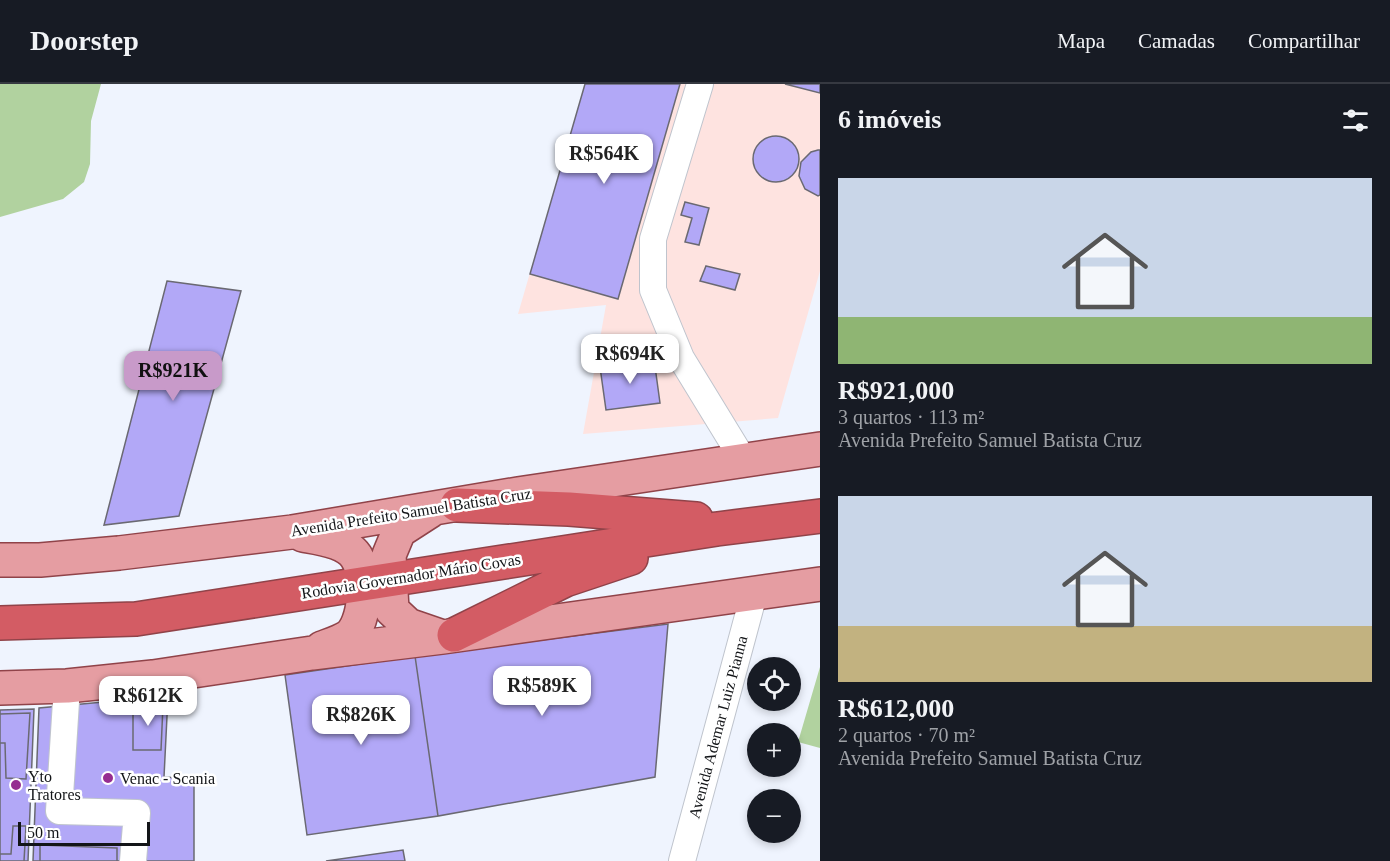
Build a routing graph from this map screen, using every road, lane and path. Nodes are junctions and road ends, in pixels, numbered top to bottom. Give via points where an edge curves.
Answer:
1 (700, 84) edge
2 (820, 449) edge
3 (744, 460) junction
4 (445, 507) junction
5 (820, 516) edge
6 (761, 524) junction
7 (717, 529) junction
8 (292, 532) junction
9 (0, 560) edge
10 (377, 582) junction
11 (820, 584) edge
12 (754, 594) junction
13 (0, 623) edge
14 (449, 636) junction
15 (312, 653) junction
16 (67, 686) junction
17 (0, 688) edge
18 (133, 861) edge
19 (682, 861) edge

1 - 3 street via 653,239 653,290 681,358
2 - 3 main road, Avenida Prefeito Samuel Batista Cruz
3 - 4 main road, Avenida Prefeito Samuel Batista Cruz
4 - 6 highway via 569,509
4 - 8 main road, Avenida Prefeito Samuel Batista Cruz
4 - 10 main road via 399,531
5 - 6 highway, Rodovia Governador Mário Covas
6 - 7 highway, Rodovia Governador Mário Covas
7 - 10 highway, Rodovia Governador Mário Covas
7 - 14 highway via 565,580
8 - 9 main road, Avenida Prefeito Samuel Batista Cruz via 119,553
8 - 10 main road via 338,542 357,557
10 - 13 highway, Rodovia Governador Mário Covas via 136,619
10 - 14 main road via 392,610 408,625
10 - 15 main road via 349,636
11 - 12 main road
12 - 14 main road
12 - 19 street, Avenida Ademar Luiz Pianna
14 - 15 main road
15 - 16 main road
16 - 17 main road
16 - 18 street via 59,811 137,813

